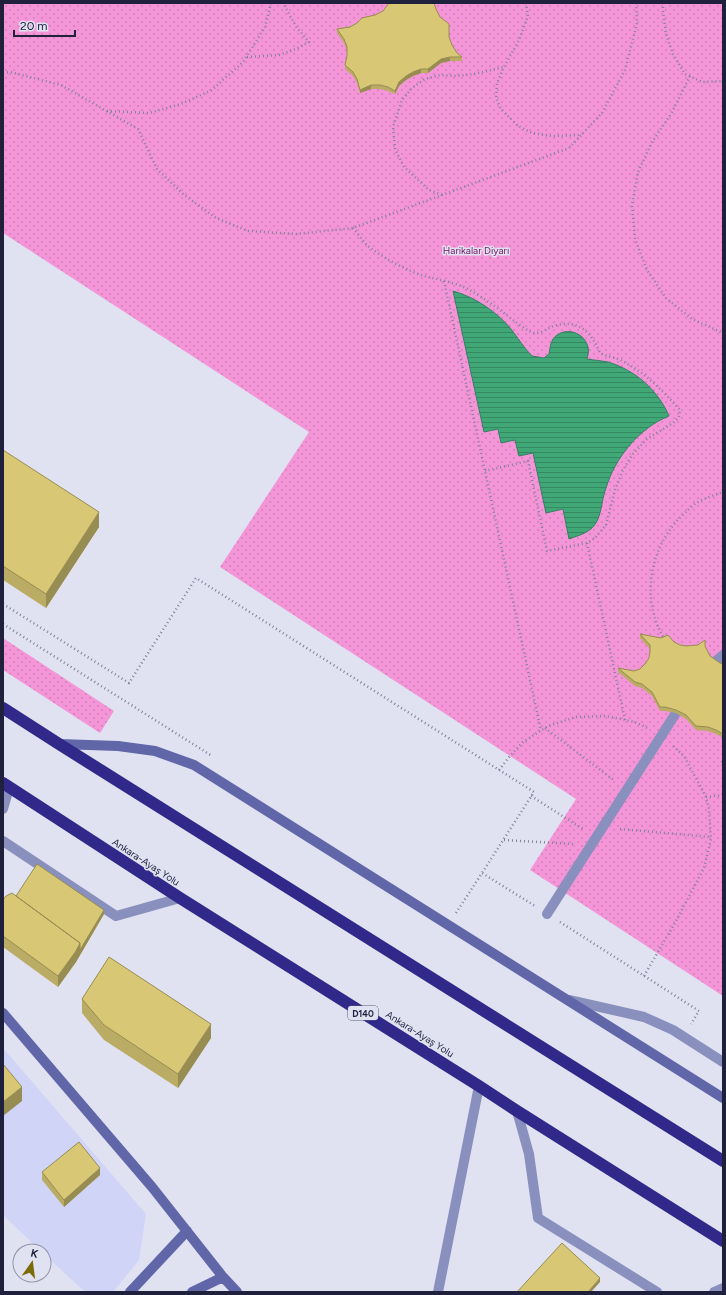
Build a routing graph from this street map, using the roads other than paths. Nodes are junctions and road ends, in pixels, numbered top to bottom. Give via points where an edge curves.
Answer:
1 (723, 655) edge
2 (701, 674) edge
3 (689, 692) edge
4 (3, 708) edge
5 (59, 744) junction
6 (6, 786) edge
7 (3, 809) edge
8 (3, 841) edge
9 (180, 898) junction
10 (547, 914) road end
11 (567, 1000) junction
12 (3, 1013) edge
13 (723, 1062) edge
14 (479, 1086) junction
15 (723, 1098) edge
16 (517, 1111) junction
17 (723, 1161) edge
18 (187, 1232) junction
19 (723, 1241) edge
20 (223, 1277) junction
21 (723, 1288) edge
22 (130, 1292) edge
23 (192, 1292) edge
24 (237, 1292) edge
25 (438, 1292) edge
26 (657, 1292) edge
27 (714, 1292) edge

1 - 2 street
3 - 10 street
4 - 5 highway
5 - 11 street via 118,746 155,751 194,765
5 - 17 highway
6 - 7 street
6 - 9 highway, Ankara-Ayaş Yolu / D140
8 - 9 street via 116,916
9 - 14 highway, Ankara-Ayaş Yolu / D140
11 - 13 street via 644,1017 672,1030
11 - 15 street
12 - 18 street
14 - 16 highway, Ankara-Ayaş Yolu / D140
14 - 25 street
16 - 19 highway, Ankara-Ayaş Yolu / D140
16 - 26 street via 529,1154 538,1218
18 - 20 street
18 - 22 street
20 - 23 street
20 - 24 street
21 - 27 street

